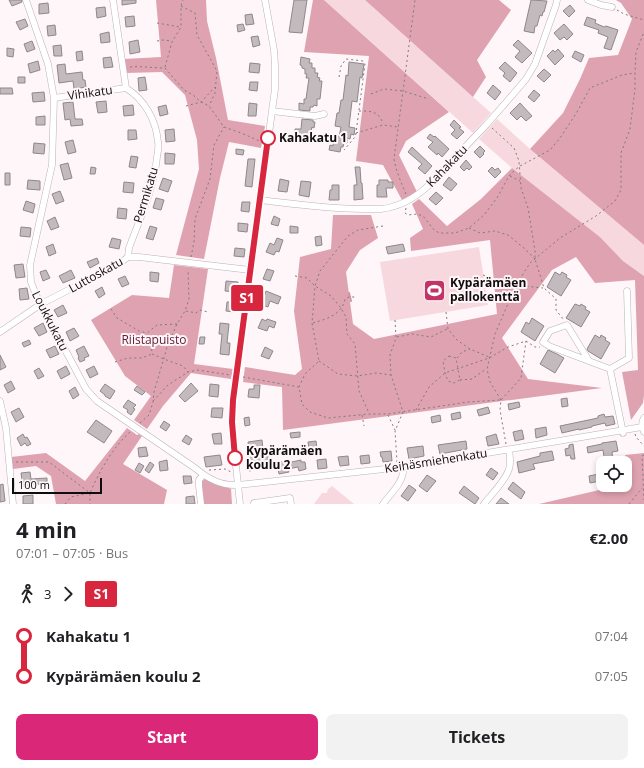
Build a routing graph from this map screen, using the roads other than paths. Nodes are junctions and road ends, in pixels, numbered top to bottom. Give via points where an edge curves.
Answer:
1 (26, 0) edge
2 (113, 0) edge
3 (264, 0) edge
4 (556, 0) edge
5 (588, 0) edge
6 (612, 7) road end
7 (126, 88) junction
8 (54, 98) junction
9 (272, 111) junction
10 (324, 114) dead end
11 (260, 200) junction
12 (128, 256) junction
13 (250, 270) junction
14 (627, 291) dead end
15 (41, 304) junction
16 (0, 332) edge
17 (589, 361) junction
18 (610, 369) junction
19 (0, 401) edge
20 (644, 418) edge
21 (643, 429) edge
22 (623, 432) junction
23 (508, 450) junction
24 (400, 467) junction
25 (203, 475) junction
26 (238, 485) junction
27 (13, 504) edge
28 (200, 504) edge
29 (240, 504) edge
30 (254, 504) edge
31 (291, 504) edge
32 (383, 504) edge
33 (484, 504) edge

1 - 8 street, Loukkukatu via 48,64
2 - 7 street
3 - 9 street via 274,50 275,89
4 - 11 street, Kahakatu via 535,64 526,79 487,124 419,194 381,209 341,209
5 - 6 street
7 - 8 street, Vihikatu
7 - 12 street, Permikatu via 144,104 154,123 159,143 152,184
8 - 15 street, Loukkukatu via 52,165 30,265 31,282
9 - 10 street via 316,116
9 - 11 street
11 - 13 street
12 - 13 street, Luttoskatu
12 - 15 street, Luttoskatu via 119,264
13 - 26 street via 232,405
14 - 18 street via 629,358
15 - 16 street, Luttoskatu
15 - 25 street, Loukkukatu via 86,389 97,401
17 - 17 street via 567,325 550,331 543,342
17 - 18 street
18 - 22 street
19 - 27 street via 6,428
20 - 21 street
21 - 22 street, Keihäsmiehenkatu
22 - 23 street, Keihäsmiehenkatu
23 - 24 street, Keihäsmiehenkatu
23 - 33 street via 509,469
24 - 26 street, Keihäsmiehenkatu
24 - 32 street via 402,476
25 - 26 street, Loukkukatu via 224,485
25 - 28 street via 199,480
26 - 29 street
30 - 31 street via 290,498

